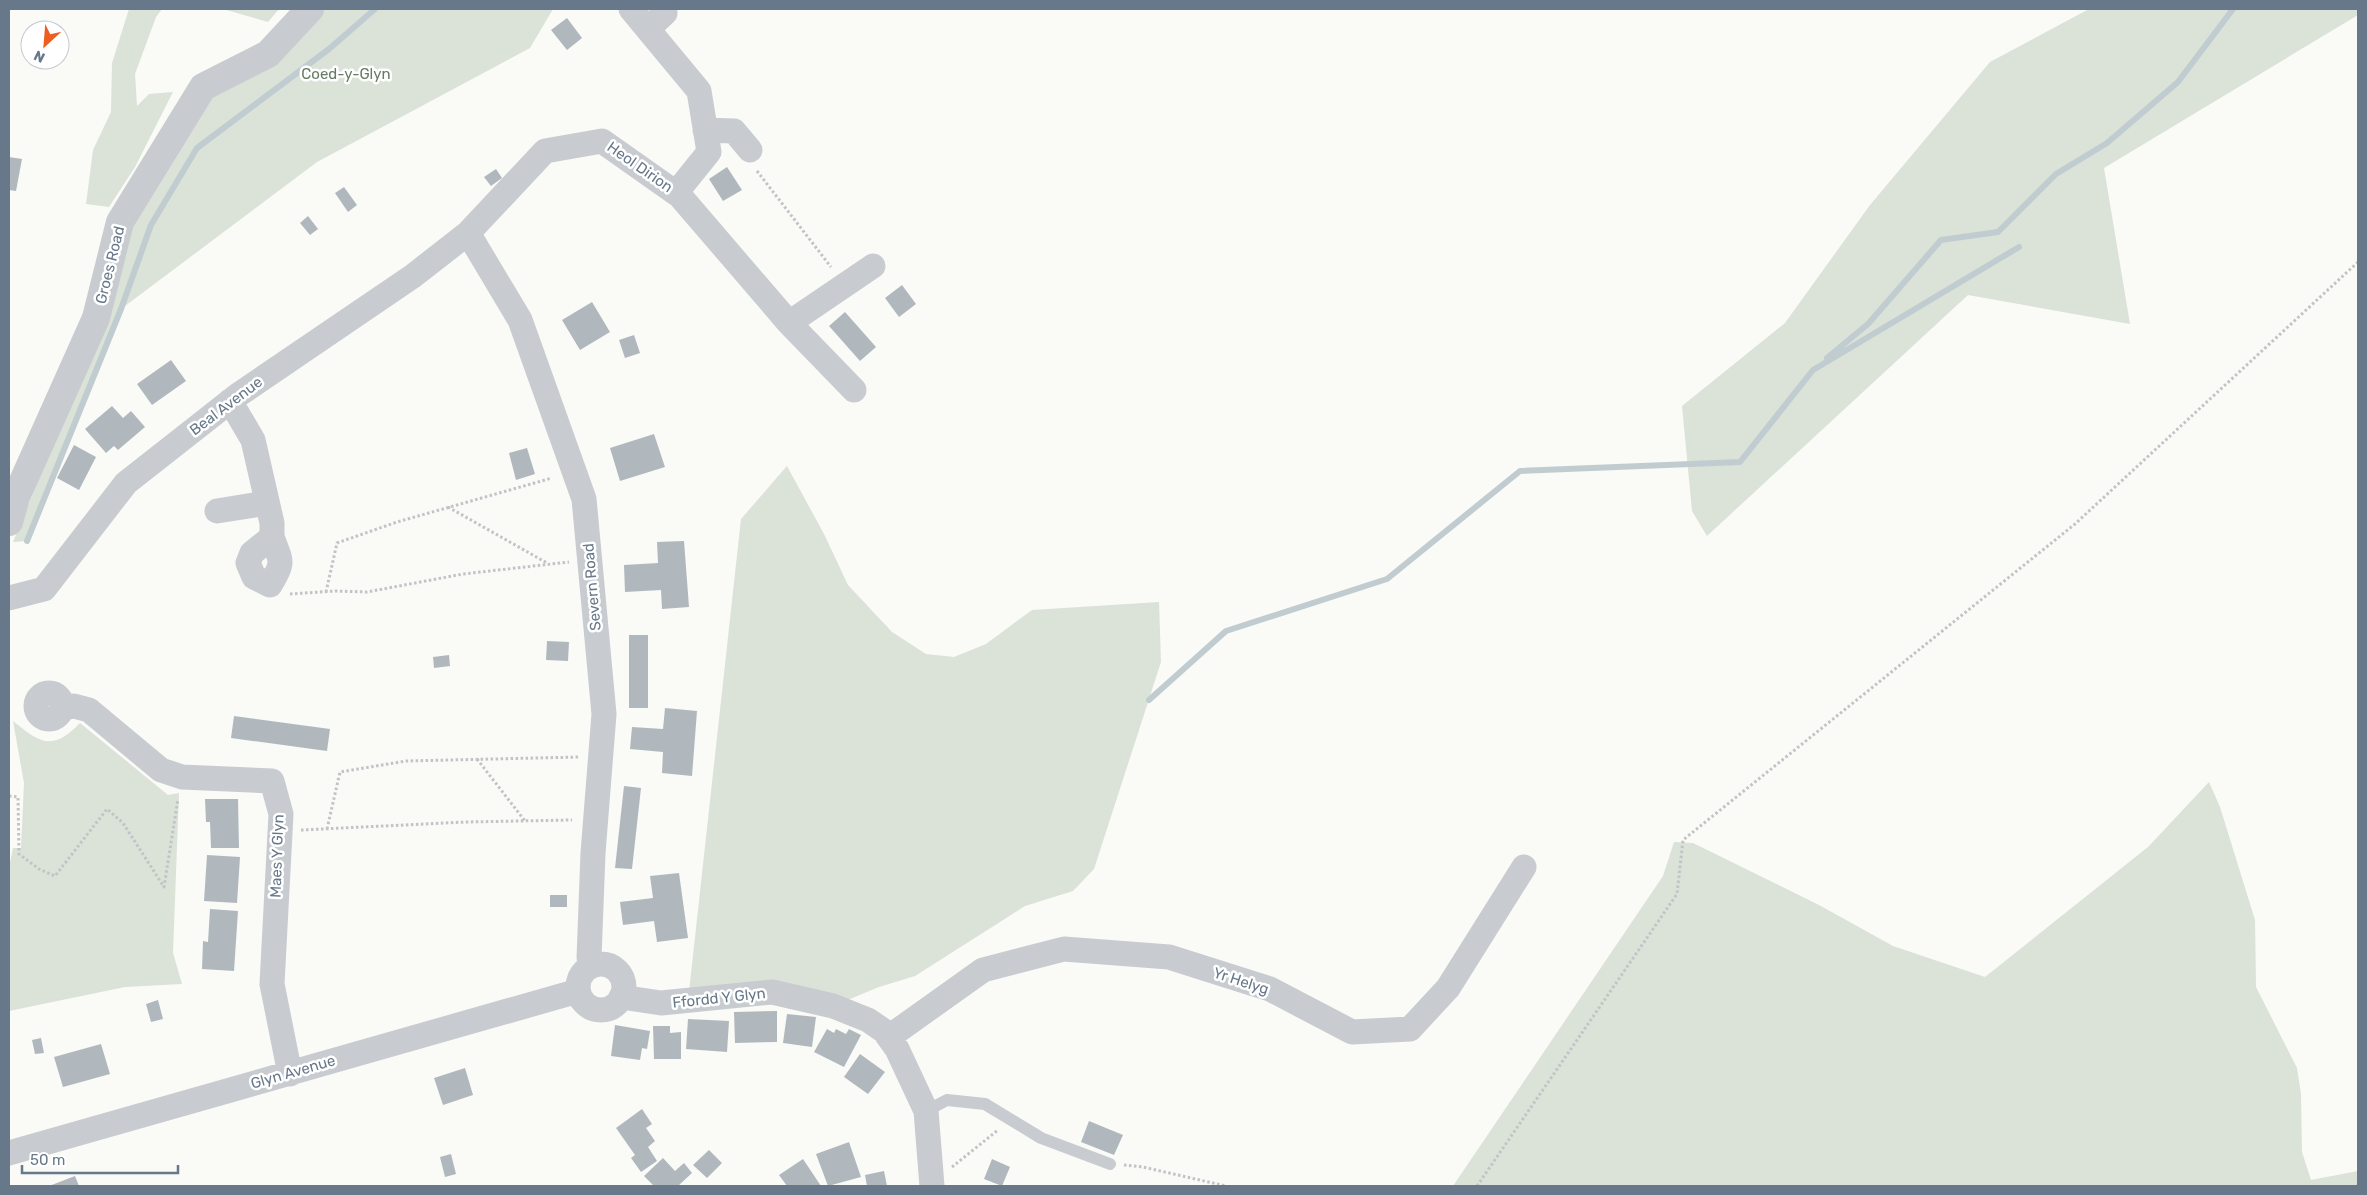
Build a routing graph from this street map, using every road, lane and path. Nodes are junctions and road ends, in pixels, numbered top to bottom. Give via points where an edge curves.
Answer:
1 (310, 9) edge
2 (631, 9) edge
3 (705, 130) junction
4 (750, 150) joint
5 (676, 193) junction
6 (468, 233) junction
7 (2358, 262) edge
8 (873, 266) dead end
9 (845, 285) junction
10 (789, 323) junction
11 (854, 390) dead end
12 (230, 401) junction
13 (574, 472) junction
14 (267, 503) junction
15 (448, 507) junction
16 (217, 511) dead end
17 (9, 522) edge
18 (589, 560) junction
19 (549, 564) junction
20 (270, 584) joint
21 (326, 592) junction
22 (9, 598) edge
23 (62, 708) dead end
24 (600, 757) junction
25 (477, 758) junction
26 (182, 777) junction
27 (9, 796) edge
28 (596, 820) junction
29 (524, 821) junction
30 (327, 829) junction
31 (280, 832) junction
32 (1524, 866) dead end
33 (594, 965) junction
34 (578, 991) junction
35 (621, 997) junction
36 (889, 1037) junction
37 (290, 1074) junction
38 (926, 1111) junction
39 (1010, 1120) junction
40 (9, 1153) edge
41 (1110, 1164) joint
42 (932, 1185) edge
43 (1226, 1186) edge
44 (1477, 1186) edge

1 - 17 street, Groes Road via 268,54 203,87 120,222 96,318 16,497
2 - 3 street via 656,21 699,91
3 - 4 street via 734,131
3 - 5 street via 709,152
4 - 9 path via 745,157
5 - 6 street, Heol Dirion via 602,141 545,151
5 - 10 street, Heol Dirion
6 - 12 street, Beal Avenue via 413,276
6 - 13 street, Severn Road via 520,320
7 - 44 path via 2075,524 1683,840 1677,894
8 - 9 street
9 - 10 street
10 - 11 street, Heol Dirion
12 - 14 street via 253,440
12 - 22 street, Beal Avenue via 126,483 44,589
13 - 15 path
13 - 18 street, Severn Road via 584,499
14 - 16 street
14 - 20 street via 272,537 252,553 248,563 254,577
15 - 19 path
15 - 21 path via 337,543
18 - 19 path
18 - 24 street, Severn Road via 604,714
19 - 21 path via 462,574 367,592
20 - 21 path via 278,594
23 - 26 street, Maes Y Glyn via 74,706 89,710 161,770
24 - 25 path
24 - 28 street, Severn Road
25 - 29 path
25 - 30 path via 406,761 340,772
26 - 27 path via 164,886 123,823 107,809 55,876 39,869 19,854 18,797
26 - 31 street, Maes Y Glyn via 272,781 280,814
28 - 29 path
28 - 33 street, Severn Road via 589,958
29 - 30 path
30 - 31 path
31 - 37 street, Maes Y Glyn via 272,984
32 - 36 street, Yr Helyg via 1448,988 1410,1029 1352,1032 1270,989 1168,957 1064,950 983,970
33 - 34 street via 583,972
33 - 35 street via 609,965 620,975 623,982
34 - 35 street via 584,1003 597,1009 612,1007
34 - 37 street, Glyn Avenue
35 - 36 street, Ffordd Y Glyn via 661,1003 772,992 833,1006 868,1020
36 - 38 street, Ffordd Y Glyn
37 - 40 street, Glyn Avenue
38 - 39 lane via 947,1100 985,1104
38 - 42 street, Ffordd Y Glyn
39 - 41 lane via 1041,1138
39 - 42 path
41 - 43 path via 1143,1167

